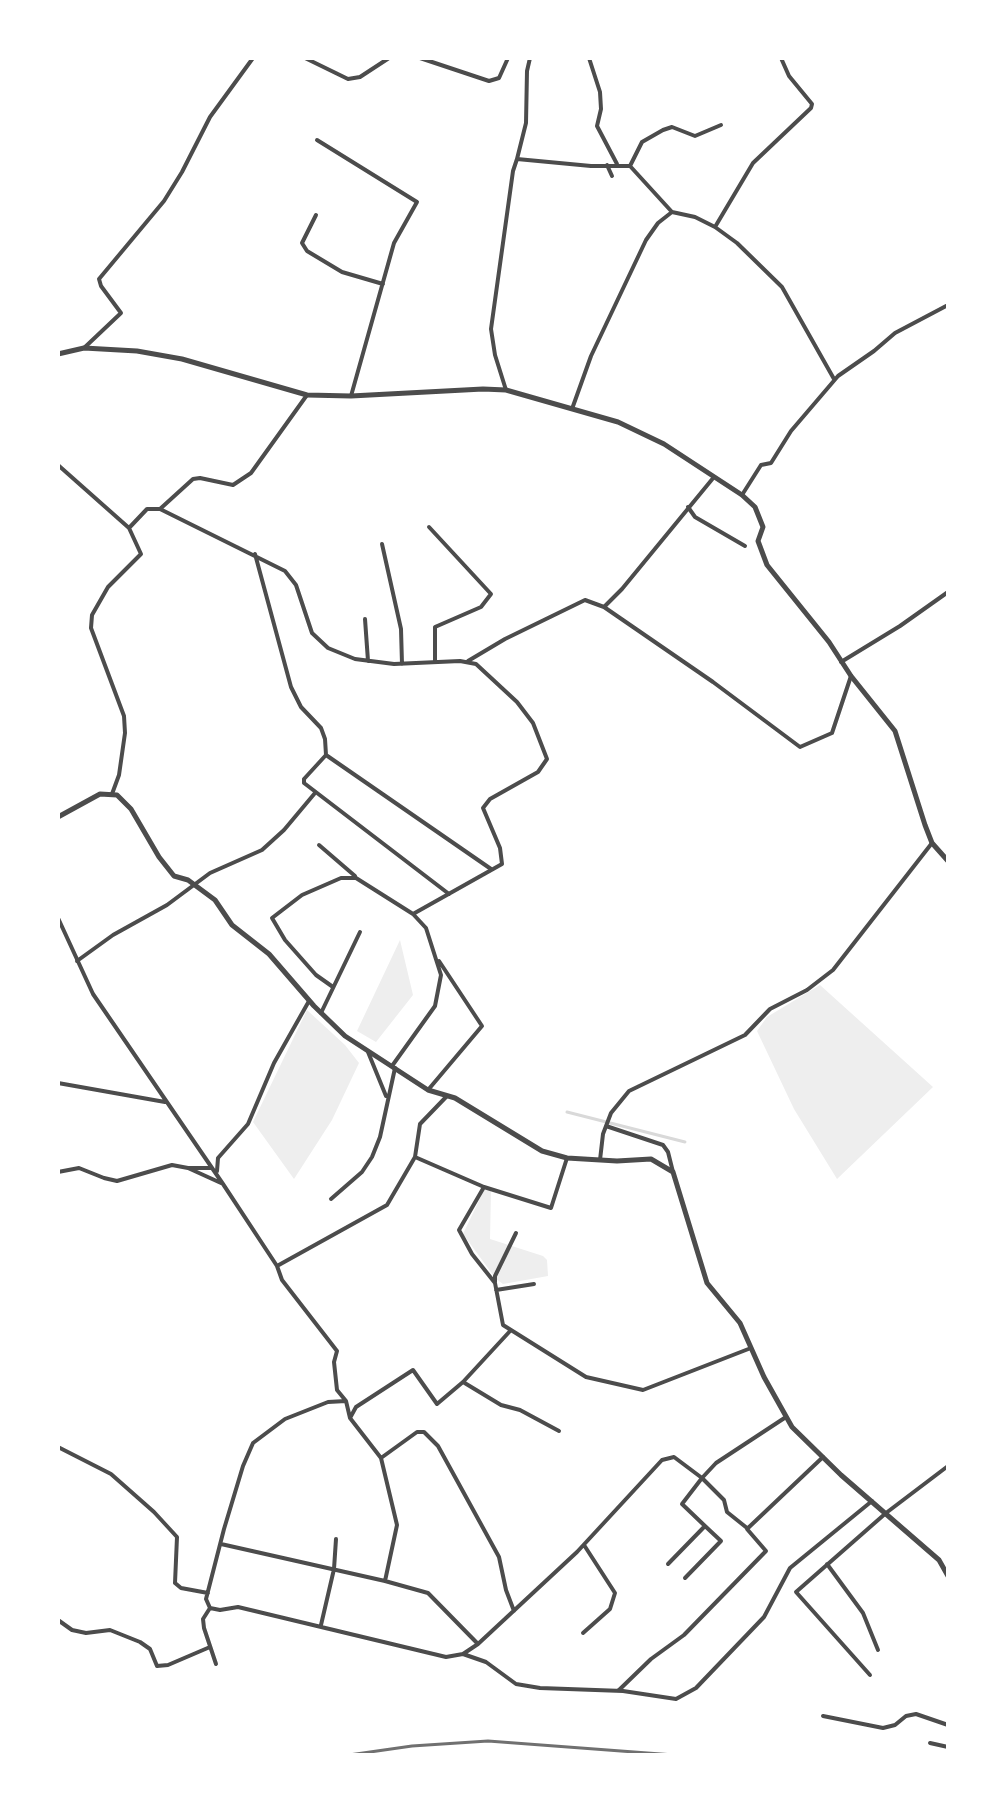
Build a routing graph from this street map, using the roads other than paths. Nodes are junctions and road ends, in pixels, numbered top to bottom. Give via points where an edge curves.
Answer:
1 (253, 58) edge
2 (305, 58) edge
3 (389, 58) edge
4 (420, 58) edge
5 (508, 58) edge
6 (530, 58) edge
7 (589, 58) edge
8 (781, 58) edge
9 (721, 125) dead end
10 (317, 140) dead end
11 (517, 159) junction
12 (617, 164) junction
13 (607, 165) junction
14 (630, 166) junction
15 (612, 176) dead end
16 (672, 212) junction
17 (316, 215) dead end
18 (715, 227) junction
19 (383, 284) junction
20 (948, 305) edge
21 (84, 348) junction
22 (58, 354) edge
23 (834, 379) junction
24 (506, 390) junction
25 (307, 395) junction
26 (351, 396) junction
27 (572, 409) junction
28 (58, 465) edge
29 (714, 477) junction
30 (742, 495) junction
31 (688, 507) junction
32 (160, 509) junction
33 (429, 527) dead end
34 (129, 528) junction
35 (382, 544) dead end
36 (745, 546) dead end
37 (255, 554) junction
38 (948, 592) edge
39 (604, 607) junction
40 (365, 619) dead end
41 (368, 661) junction
42 (435, 662) junction
43 (466, 662) junction
44 (841, 662) junction
45 (402, 664) junction
46 (851, 676) junction
47 (326, 755) junction
48 (315, 793) junction
49 (111, 795) junction
50 (58, 817) edge
51 (932, 843) junction
52 (319, 845) dead end
53 (948, 861) edge
54 (492, 870) junction
55 (356, 878) junction
56 (192, 883) junction
57 (449, 894) junction
58 (413, 914) junction
59 (58, 918) edge
60 (360, 932) dead end
61 (434, 954) junction
62 (77, 961) junction
63 (333, 987) junction
64 (309, 1001) junction
65 (321, 1013) junction
66 (367, 1050) junction
67 (394, 1067) junction
68 (58, 1083) edge
69 (428, 1090) junction
70 (447, 1096) junction
71 (387, 1098) junction
72 (165, 1102) junction
73 (606, 1126) junction
74 (415, 1157) junction
75 (567, 1158) junction
76 (600, 1160) junction
77 (188, 1168) junction
78 (211, 1168) junction
79 (58, 1172) edge
80 (673, 1172) junction
81 (223, 1184) junction
82 (484, 1187) junction
83 (331, 1199) dead end
84 (516, 1233) dead end
85 (277, 1266) junction
86 (495, 1283) junction
87 (534, 1284) dead end
88 (496, 1290) junction
89 (511, 1330) junction
90 (751, 1348) junction
91 (463, 1382) junction
92 (346, 1401) junction
93 (786, 1417) junction
94 (350, 1418) junction
95 (559, 1431) dead end
96 (58, 1447) edge
97 (823, 1457) junction
98 (381, 1458) junction
99 (948, 1466) edge
100 (702, 1478) junction
101 (872, 1501) junction
102 (886, 1513) junction
103 (705, 1526) junction
104 (747, 1529) junction
105 (336, 1539) dead end
106 (221, 1544) junction
107 (584, 1545) junction
108 (668, 1564) dead end
109 (827, 1564) junction
110 (334, 1569) junction
111 (948, 1576) edge
112 (685, 1578) dead end
113 (385, 1581) junction
114 (208, 1593) junction
115 (210, 1608) junction
116 (514, 1611) junction
117 (58, 1620) edge
118 (321, 1625) junction
119 (583, 1633) dead end
120 (478, 1644) junction
121 (210, 1647) junction
122 (878, 1650) dead end
123 (463, 1654) junction
124 (216, 1664) dead end
125 (870, 1675) dead end
126 (618, 1691) junction
127 (823, 1716) dead end
128 (948, 1725) edge
129 (930, 1743) dead end
130 (948, 1747) edge

1 - 21 street via 210,117 164,201 99,279 121,313
2 - 3 street via 348,79
4 - 5 street via 489,81 499,78
6 - 11 street via 526,123
7 - 12 street via 600,92 597,126
8 - 18 street via 811,108 753,163
9 - 14 street via 695,136 672,127 663,130 642,142
10 - 19 street via 417,202 394,243
11 - 13 street
11 - 24 street via 491,329
12 - 13 street
12 - 14 street
13 - 15 street
14 - 16 street
16 - 18 street
16 - 27 street via 646,240
17 - 19 street via 302,243 307,251 342,272
18 - 23 street via 782,287
19 - 26 street
20 - 23 street via 895,333
21 - 22 street
21 - 25 street via 182,359
23 - 30 street
24 - 26 street
24 - 27 street
25 - 26 street
25 - 32 street via 251,473 233,485 193,479
27 - 29 street via 618,422 664,444
28 - 34 street
29 - 30 street
29 - 31 street
30 - 44 street via 763,527 758,541 767,565
31 - 36 street via 695,517
31 - 39 street
32 - 34 street via 147,509
32 - 37 street
33 - 42 street via 491,594 481,607 435,627
34 - 49 street via 141,554 108,587 92,615 91,628 124,716 121,761
35 - 45 street via 401,629
37 - 41 street via 285,571 296,585 312,633 328,648
37 - 47 street via 291,687 323,732
38 - 44 street
39 - 43 street via 585,600
39 - 46 street via 800,747 832,733
40 - 41 street
41 - 45 street
42 - 43 street
42 - 45 street
43 - 54 street via 476,664 517,702 533,723 547,759 538,772 483,808 500,848 502,864
44 - 46 street
46 - 51 street via 895,731
47 - 48 street via 303,780
47 - 54 street
48 - 56 street via 262,850
48 - 57 street
49 - 50 street via 100,794
49 - 56 street via 131,809 174,876
51 - 53 street
51 - 73 street via 833,970 770,1009 745,1035 629,1091
52 - 55 street
54 - 57 street
55 - 58 street
55 - 63 street via 341,878 302,895 272,918 285,940
56 - 62 street via 167,905
56 - 64 street via 269,954
57 - 58 street
58 - 61 street via 426,928
59 - 62 street
60 - 63 street
61 - 67 street via 441,975 435,1006
61 - 69 street via 482,1026
62 - 72 street
63 - 65 street
64 - 65 street
64 - 81 street via 248,1124 218,1158 215,1169
65 - 66 street
66 - 67 street
66 - 71 street
67 - 69 street
67 - 71 street
68 - 72 street
69 - 70 street
70 - 74 street via 420,1124
70 - 75 street via 542,1151
71 - 83 street via 372,1157
72 - 78 street
73 - 76 street
73 - 80 street via 663,1145
74 - 82 street
74 - 85 street via 387,1205
75 - 76 street
75 - 82 street via 551,1208
76 - 80 street via 651,1159
77 - 78 street
77 - 79 street via 172,1165 117,1181 79,1168
77 - 81 street
78 - 81 street
80 - 90 street via 707,1283 740,1323
81 - 85 street
82 - 86 street via 459,1230
84 - 86 street
85 - 92 street via 337,1351 337,1390
86 - 88 street
87 - 88 street
88 - 89 street via 503,1325
89 - 90 street via 586,1377 643,1390
89 - 91 street
90 - 93 street
91 - 94 street via 437,1404 413,1370 356,1407
91 - 95 street
92 - 94 street
92 - 106 street via 328,1402 285,1419 253,1443
93 - 97 street
93 - 100 street
94 - 98 street
96 - 114 street via 111,1474 154,1512 177,1537 175,1583
97 - 101 street
97 - 104 street
98 - 113 street via 397,1525
98 - 116 street via 417,1432 438,1446 499,1557
99 - 102 street
100 - 103 street via 682,1504
100 - 104 street
100 - 107 street via 674,1457 662,1460
101 - 102 street
101 - 126 street via 790,1568 764,1617 696,1688 676,1699
102 - 109 street
102 - 111 street via 939,1560
103 - 108 street
103 - 112 street via 721,1541
104 - 126 street via 766,1551 684,1635
105 - 110 street
106 - 110 street
106 - 114 street
107 - 116 street
107 - 119 street via 615,1593 610,1609
109 - 122 street via 863,1613
109 - 125 street via 796,1592
110 - 113 street
110 - 118 street
113 - 120 street via 428,1593
114 - 115 street
115 - 118 street via 238,1607
115 - 121 street via 203,1619
116 - 120 street
117 - 121 street via 72,1630 110,1630 131,1638 150,1649 157,1666
118 - 123 street via 446,1657
120 - 123 street
121 - 124 street
123 - 126 street via 486,1662 516,1684
127 - 128 street via 883,1728 916,1714
129 - 130 street

